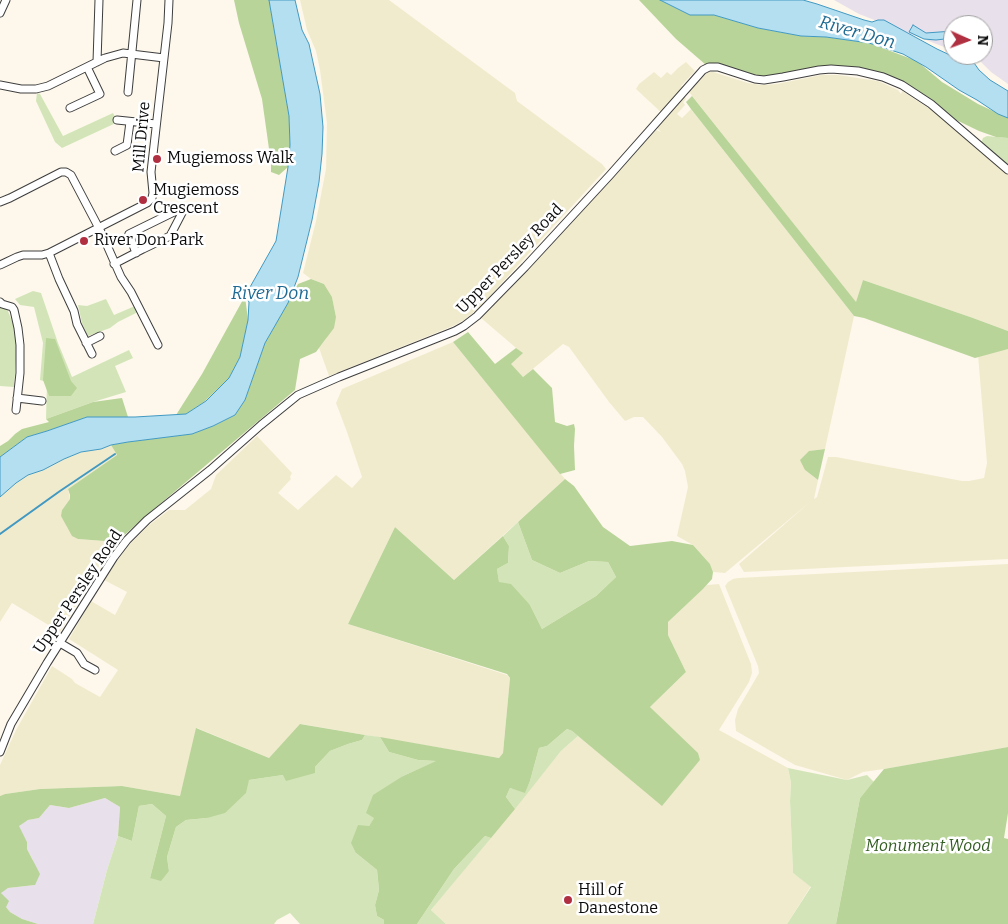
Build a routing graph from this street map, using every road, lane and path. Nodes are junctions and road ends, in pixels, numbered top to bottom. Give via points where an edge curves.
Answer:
1 (6, 0) edge
2 (99, 0) edge
3 (137, 0) edge
4 (169, 0) edge
5 (0, 13) edge
6 (133, 54) junction
7 (164, 58) junction
8 (97, 62) junction
9 (87, 67) junction
10 (0, 85) edge
11 (128, 92) dead end
12 (70, 108) dead end
13 (118, 120) dead end
14 (130, 122) junction
15 (156, 124) junction
16 (115, 151) dead end
17 (1008, 170) edge
18 (0, 202) edge
19 (98, 228) junction
20 (136, 252) junction
21 (49, 253) junction
22 (114, 264) junction
23 (0, 265) edge
24 (0, 302) edge
25 (100, 336) dead end
26 (86, 343) junction
27 (158, 345) dead end
28 (92, 354) dead end
29 (17, 398) junction
30 (42, 401) dead end
31 (16, 410) dead end
32 (60, 643) junction
33 (95, 670) dead end
34 (0, 752) edge

1 - 5 street
2 - 8 street
3 - 6 street
4 - 7 street, Mill Drive
6 - 7 street
6 - 8 street via 123,53
6 - 11 street
7 - 15 street, Mill Drive
8 - 9 street
9 - 10 street via 42,88
9 - 12 street via 100,94
13 - 14 street
14 - 15 street
14 - 16 street via 128,143
15 - 19 street, Mill Drive via 152,198
17 - 32 street, Upper Persley Road via 931,104 883,77 831,69 764,80 709,67 477,316 455,331 298,395 137,530 114,557
18 - 19 street via 66,172 71,175
19 - 21 street, Mill Drive
19 - 22 street
20 - 20 street via 170,236 182,213 180,209 129,234
20 - 22 street
21 - 23 street, Mill Drive via 23,255
21 - 26 street
22 - 27 street
24 - 29 street via 12,307 18,328 20,374
25 - 26 street
26 - 28 street
29 - 30 street
29 - 31 street
32 - 33 street
32 - 34 street, Upper Persley Road via 11,724

